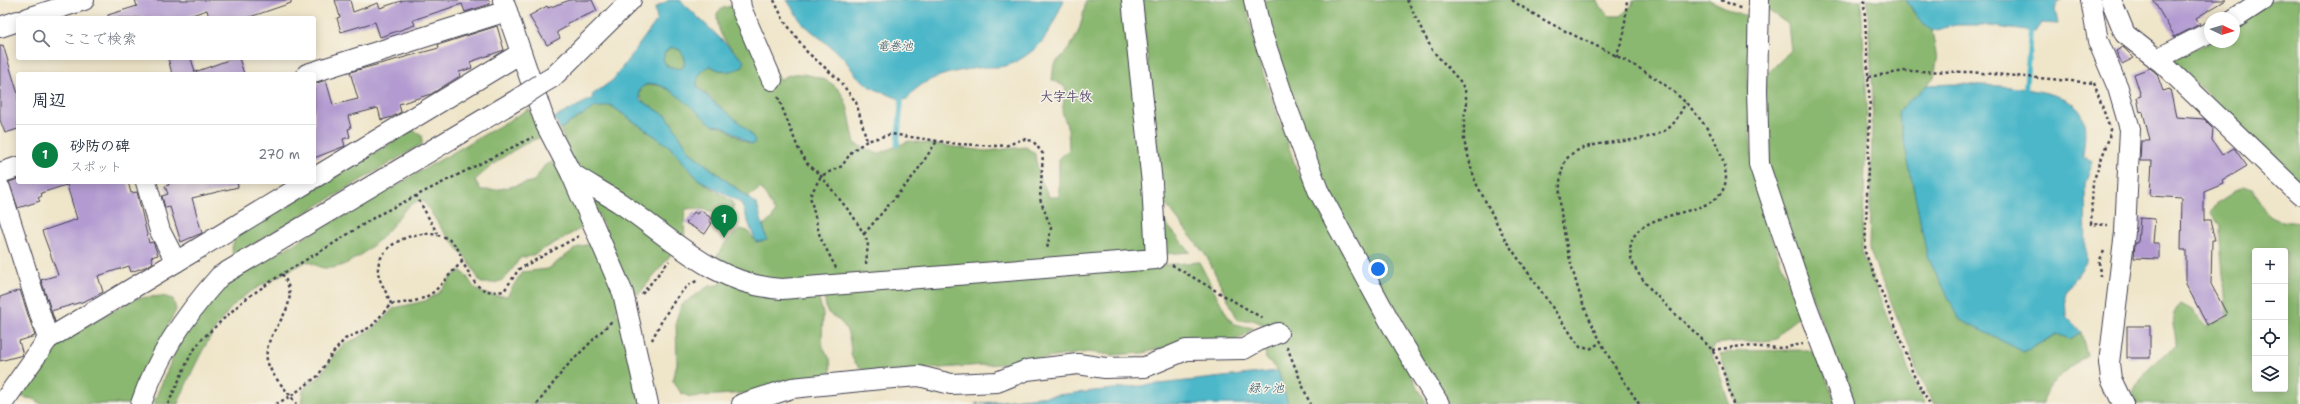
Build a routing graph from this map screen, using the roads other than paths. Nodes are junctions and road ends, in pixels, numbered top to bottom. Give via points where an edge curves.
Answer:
1 (84, 0) edge
2 (631, 0) edge
3 (740, 0) edge
4 (1132, 0) edge
5 (1254, 0) edge
6 (1759, 0) edge
7 (2091, 0) edge
8 (2111, 0) edge
9 (2263, 0) edge
10 (505, 5) edge
11 (2240, 15) edge
12 (34, 16) edge
13 (16, 22) edge
14 (0, 27) edge
15 (2204, 35) edge
16 (521, 53) junction
17 (2158, 59) junction
18 (313, 72) edge
19 (772, 80) road end
20 (16, 168) edge
21 (0, 173) edge
22 (571, 173) junction
23 (316, 177) edge
24 (147, 184) edge
25 (305, 184) edge
26 (0, 188) edge
27 (2300, 196) edge
28 (176, 262) junction
29 (1278, 334) road end
30 (48, 339) junction
31 (2, 404) edge
32 (141, 404) edge
33 (650, 404) edge
34 (742, 404) edge
35 (1439, 404) edge
36 (1844, 404) edge
37 (2123, 404) edge

1 - 12 street
2 - 32 street, bridge via 553,77 220,276 195,304 175,334 147,386
3 - 19 street via 740,8
4 - 22 street via 1152,184 1156,259 782,289 759,287 716,270 620,203
5 - 35 street via 1260,28 1318,190 1395,331
6 - 36 street via 1759,164 1819,340
7 - 37 street via 2098,41 2118,88 2130,129 2125,232 2109,363 2110,379
8 - 17 street via 2125,34
9 - 11 street
10 - 16 street
10 - 18 street
13 - 14 street
15 - 17 street
16 - 22 street via 548,129
16 - 23 street
17 - 27 street
20 - 21 street
22 - 33 street via 623,293
24 - 28 street via 160,231
25 - 28 street
26 - 30 street
28 - 30 street
29 - 34 street via 1244,349 1186,350 1145,367 1105,368 1078,364 1027,370 997,382 951,384 919,376 881,379 792,388
30 - 31 street

